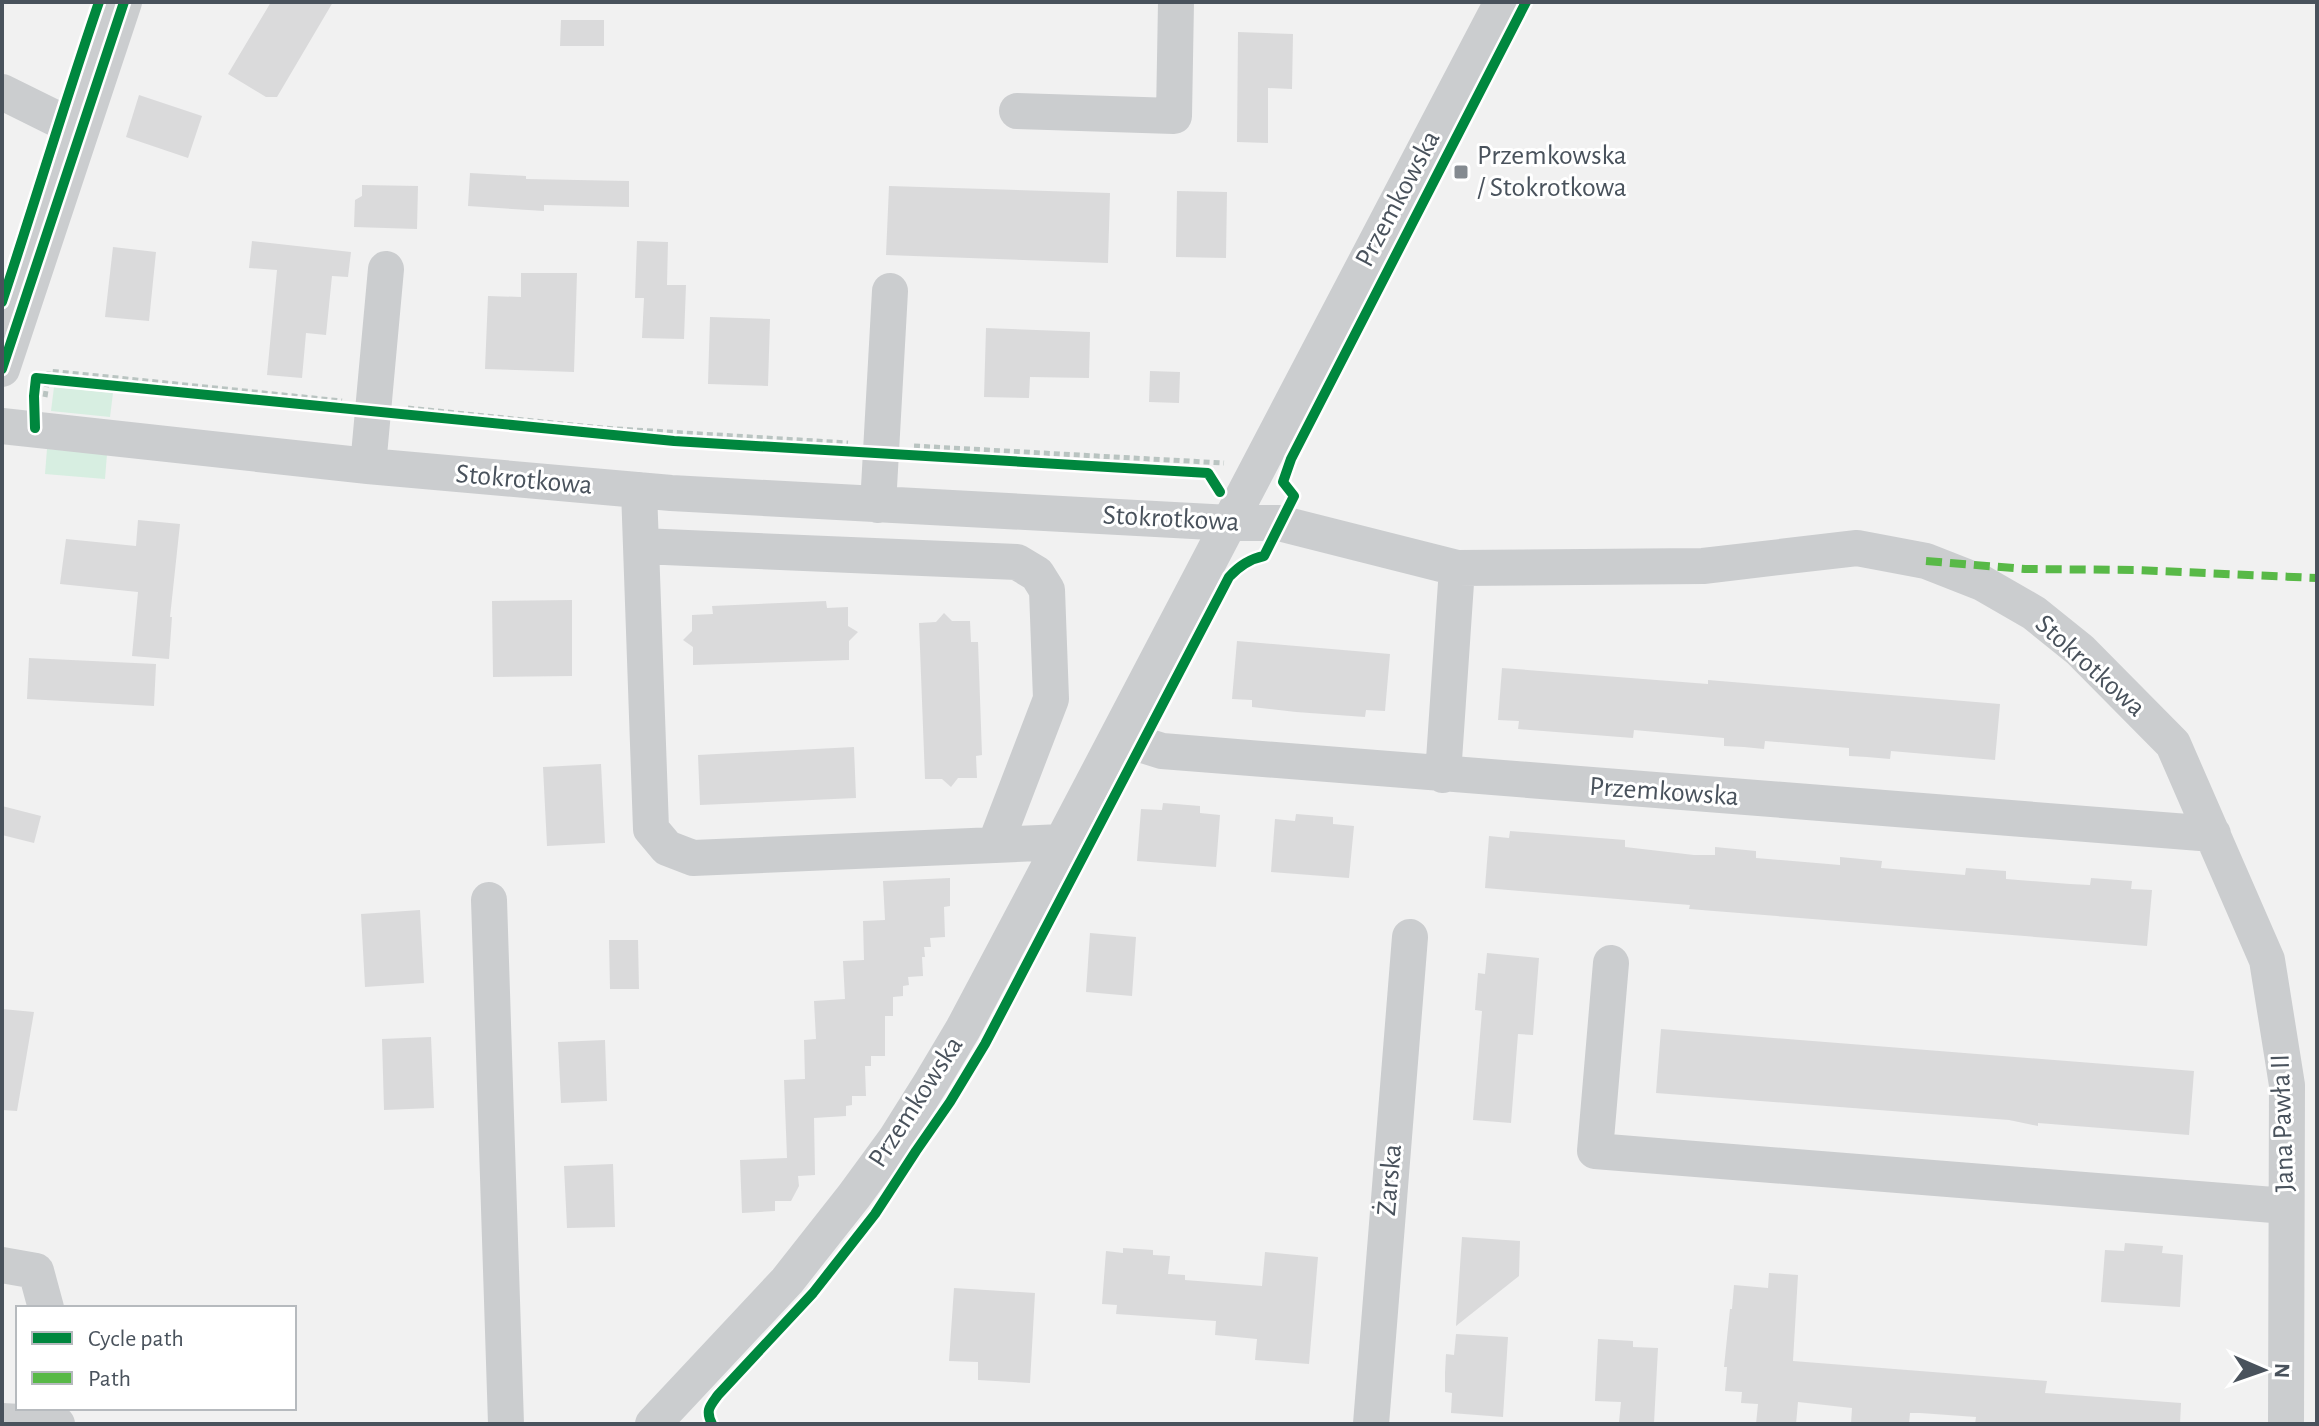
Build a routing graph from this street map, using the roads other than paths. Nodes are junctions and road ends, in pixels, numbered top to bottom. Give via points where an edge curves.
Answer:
1 (124, 2) edge
2 (1176, 2) edge
3 (1502, 2) edge
4 (2, 92) edge
5 (1017, 111) dead end
6 (81, 131) junction
7 (386, 269) dead end
8 (890, 291) dead end
9 (2, 369) edge
10 (18, 427) edge
11 (368, 466) junction
12 (639, 490) junction
13 (878, 505) junction
14 (1230, 523) junction
15 (641, 546) junction
16 (1457, 568) junction
17 (1117, 737) junction
18 (1443, 775) junction
19 (2213, 834) junction
20 (1062, 842) junction
21 (995, 845) junction
22 (489, 900) dead end
23 (1410, 937) dead end
24 (1611, 963) dead end
25 (2286, 1206) junction
26 (2, 1265) edge
27 (45, 1306) edge
28 (2, 1421) edge
29 (57, 1424) edge
30 (506, 1424) edge
31 (653, 1424) edge
32 (1371, 1424) edge
33 (2286, 1424) edge

1 - 6 street
2 - 5 street via 1174,116
3 - 14 street, Przemkowska
4 - 6 street
6 - 9 street
7 - 11 street
8 - 13 street
10 - 11 street, Stokrotkowa
11 - 12 street, Stokrotkowa
12 - 13 street, Stokrotkowa
12 - 15 street
13 - 14 street, Stokrotkowa
14 - 16 street, Stokrotkowa via 1279,523
14 - 17 street, Przemkowska
15 - 21 street via 651,829 667,848 693,858
15 - 21 street via 1017,562 1037,574 1047,590 1051,699
16 - 18 street
16 - 19 street, Stokrotkowa via 1703,566 1857,548 1926,561 1982,583 2034,613 2080,650 2173,744
17 - 18 street, Przemkowska via 1162,751
17 - 20 street, Przemkowska
18 - 19 street, Przemkowska
19 - 25 street, Jana Pawła II via 2267,960 2287,1085
20 - 21 street
20 - 31 street, Przemkowska via 963,1029 895,1140 787,1281
22 - 30 street
23 - 32 street, Żarska
24 - 25 street via 1595,1151
25 - 33 street, Jana Pawła II
26 - 27 street via 36,1271
28 - 29 street

